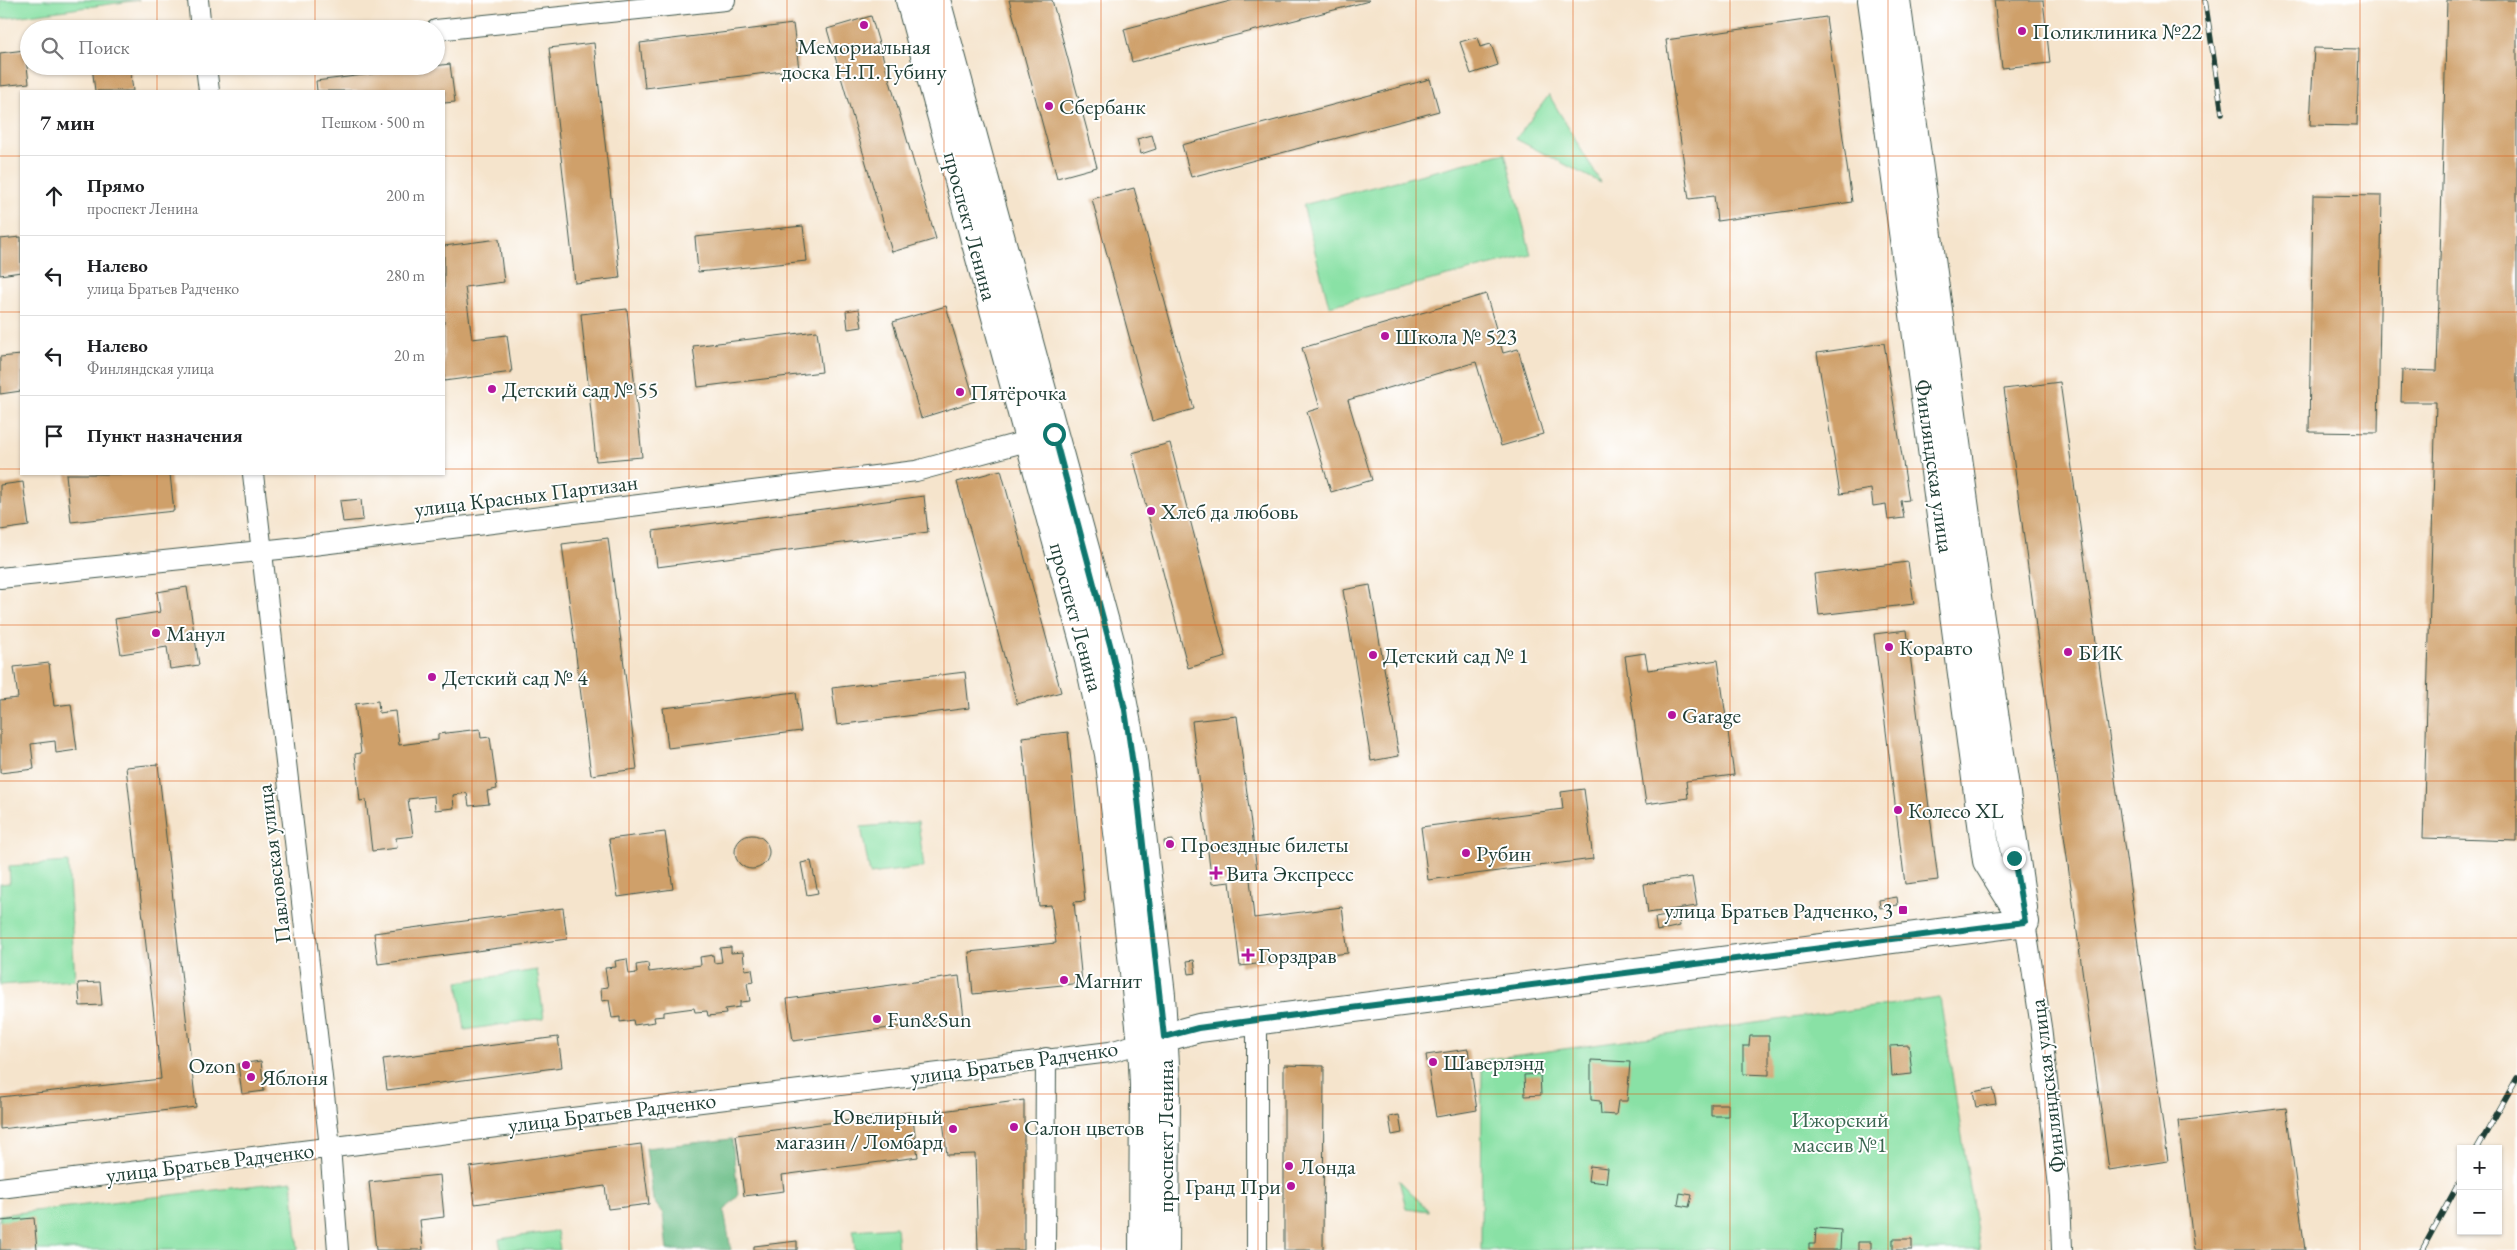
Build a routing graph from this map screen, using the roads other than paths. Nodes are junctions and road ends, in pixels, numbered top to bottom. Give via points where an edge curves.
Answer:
1 (198, 0) edge
2 (725, 0) edge
3 (910, 0) edge
4 (936, 0) edge
5 (1872, 0) edge
6 (1896, 0) edge
7 (201, 20) edge
8 (445, 29) edge
9 (207, 75) edge
10 (209, 90) edge
11 (1042, 438) junction
12 (252, 475) edge
13 (261, 550) junction
14 (0, 578) edge
15 (2025, 922) junction
16 (1257, 1020) junction
17 (1153, 1040) junction
18 (1046, 1058) junction
19 (330, 1147) junction
20 (0, 1188) edge
21 (338, 1250) edge
22 (1045, 1250) edge
23 (1143, 1250) edge
24 (1165, 1250) edge
25 (1257, 1250) edge
26 (2062, 1250) edge

1 - 7 street
2 - 8 street
3 - 11 street, проспект Ленина
4 - 11 street, проспект Ленина
5 - 15 street, Финляндская улица via 1987,861
6 - 15 street, Финляндская улица via 1978,605
9 - 10 street
11 - 13 street, улица Красных Партизан via 916,471
11 - 17 street, проспект Ленина via 1112,652 1125,710 1138,799
12 - 13 street, Павловская улица
13 - 14 street, улица Красных Партизан
13 - 19 street, Павловская улица
15 - 16 street, улица Братьев Радченко
15 - 26 street, Финляндская улица via 2042,1036 2060,1196
16 - 17 street, улица Братьев Радченко via 1198,1028
16 - 25 street
17 - 18 street, улица Братьев Радченко via 1110,1052
17 - 23 street, проспект Ленина via 1144,1085
17 - 24 street, проспект Ленина
18 - 19 street, улица Братьев Радченко
18 - 22 street
19 - 20 street, улица Братьев Радченко
19 - 21 street, Павловская улица

